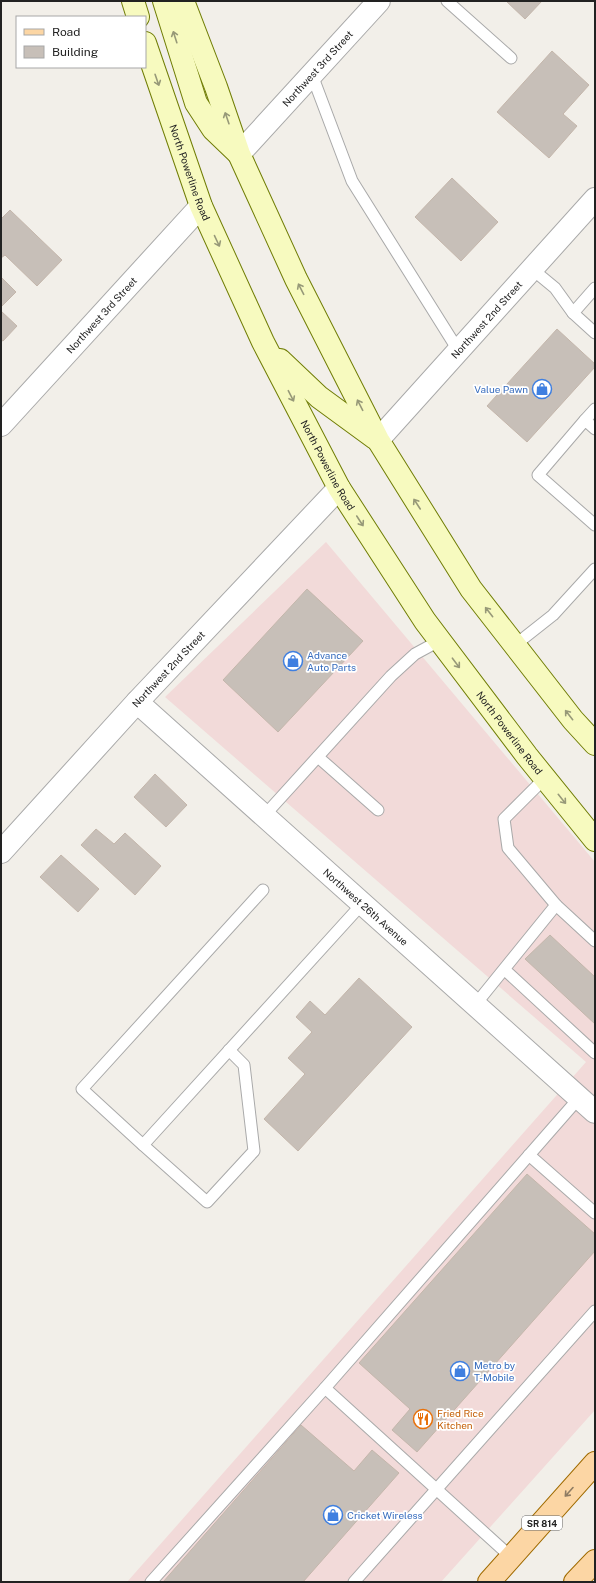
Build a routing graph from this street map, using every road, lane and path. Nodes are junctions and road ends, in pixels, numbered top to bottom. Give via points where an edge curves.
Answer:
1 (133, 1) edge
2 (164, 1) edge
3 (183, 1) edge
4 (379, 1) edge
5 (447, 1) edge
6 (138, 16) edge
7 (146, 46) edge
8 (511, 58) dead end
9 (312, 75) junction
10 (239, 154) junction
11 (595, 199) edge
12 (201, 206) junction
13 (532, 269) junction
14 (595, 288) edge
15 (573, 313) junction
16 (595, 333) edge
17 (263, 342) junction
18 (458, 350) junction
19 (595, 409) edge
20 (585, 420) junction
21 (1, 425) edge
22 (595, 429) edge
23 (378, 440) junction
24 (339, 488) junction
25 (595, 525) edge
26 (595, 569) edge
27 (439, 641) junction
28 (515, 645) junction
29 (137, 702) junction
30 (595, 744) edge
31 (318, 757) junction
32 (544, 778) junction
33 (378, 810) dead end
34 (264, 816) junction
35 (595, 840) edge
36 (1, 852) edge
37 (263, 890) dead end
38 (362, 904) junction
39 (556, 906) junction
40 (595, 941) edge
41 (505, 970) junction
42 (476, 1005) junction
43 (229, 1050) junction
44 (595, 1053) edge
45 (587, 1105) edge
46 (143, 1145) junction
47 (529, 1155) junction
48 (595, 1213) edge
49 (595, 1311) edge
50 (325, 1388) junction
51 (595, 1463) edge
52 (436, 1490) junction
53 (511, 1557) junction
54 (595, 1561) edge
55 (151, 1582) edge
56 (354, 1582) edge
57 (489, 1582) edge
58 (575, 1582) edge

1 - 6 main road
10 -> 2 main road via 213,129 196,103
10 -> 3 main road
4 - 9 street, Northwest 3rd Street
5 - 8 lane
7 -> 12 main road, North Powerline Road
9 - 10 street, Northwest 3rd Street
9 - 18 lane via 352,181
23 -> 10 main road via 296,279
11 - 13 street, Northwest 2nd Street
12 -> 17 main road, North Powerline Road
12 - 21 street, Northwest 3rd Street
13 - 15 lane via 555,288
13 - 18 street, Northwest 2nd Street
14 - 15 lane
15 - 16 lane
17 - 23 main road via 319,397
17 -> 24 main road, North Powerline Road
18 - 23 street, Northwest 2nd Street
19 - 20 lane
20 - 22 lane
20 - 25 lane via 538,475
28 -> 23 main road via 472,589
24 -> 27 main road, North Powerline Road
24 - 29 street, Northwest 2nd Street
26 - 28 lane via 553,615
27 - 31 lane via 415,654 391,676
27 -> 32 main road, North Powerline Road
30 -> 28 main road via 573,720
29 - 34 street, Northwest 26th Avenue
29 - 36 street, Northwest 2nd Street
31 - 33 lane
31 - 34 lane
32 -> 35 main road, North Powerline Road
32 - 39 lane via 504,819 508,848
34 - 38 street, Northwest 26th Avenue
37 - 46 lane via 82,1089
38 - 42 street, Northwest 26th Avenue
38 - 43 lane
39 - 40 lane
39 - 41 lane
41 - 42 lane
41 - 44 lane
42 - 45 street, Northwest 26th Avenue
43 - 46 lane
43 - 46 lane via 244,1065 254,1151 208,1202
45 - 47 lane
47 - 48 lane
47 - 50 lane
49 - 52 lane
50 - 52 lane
50 - 55 lane
51 -> 53 main road, SR 814
52 - 53 lane
52 - 56 lane
53 - 57 main road, SR 814
54 - 58 main road

